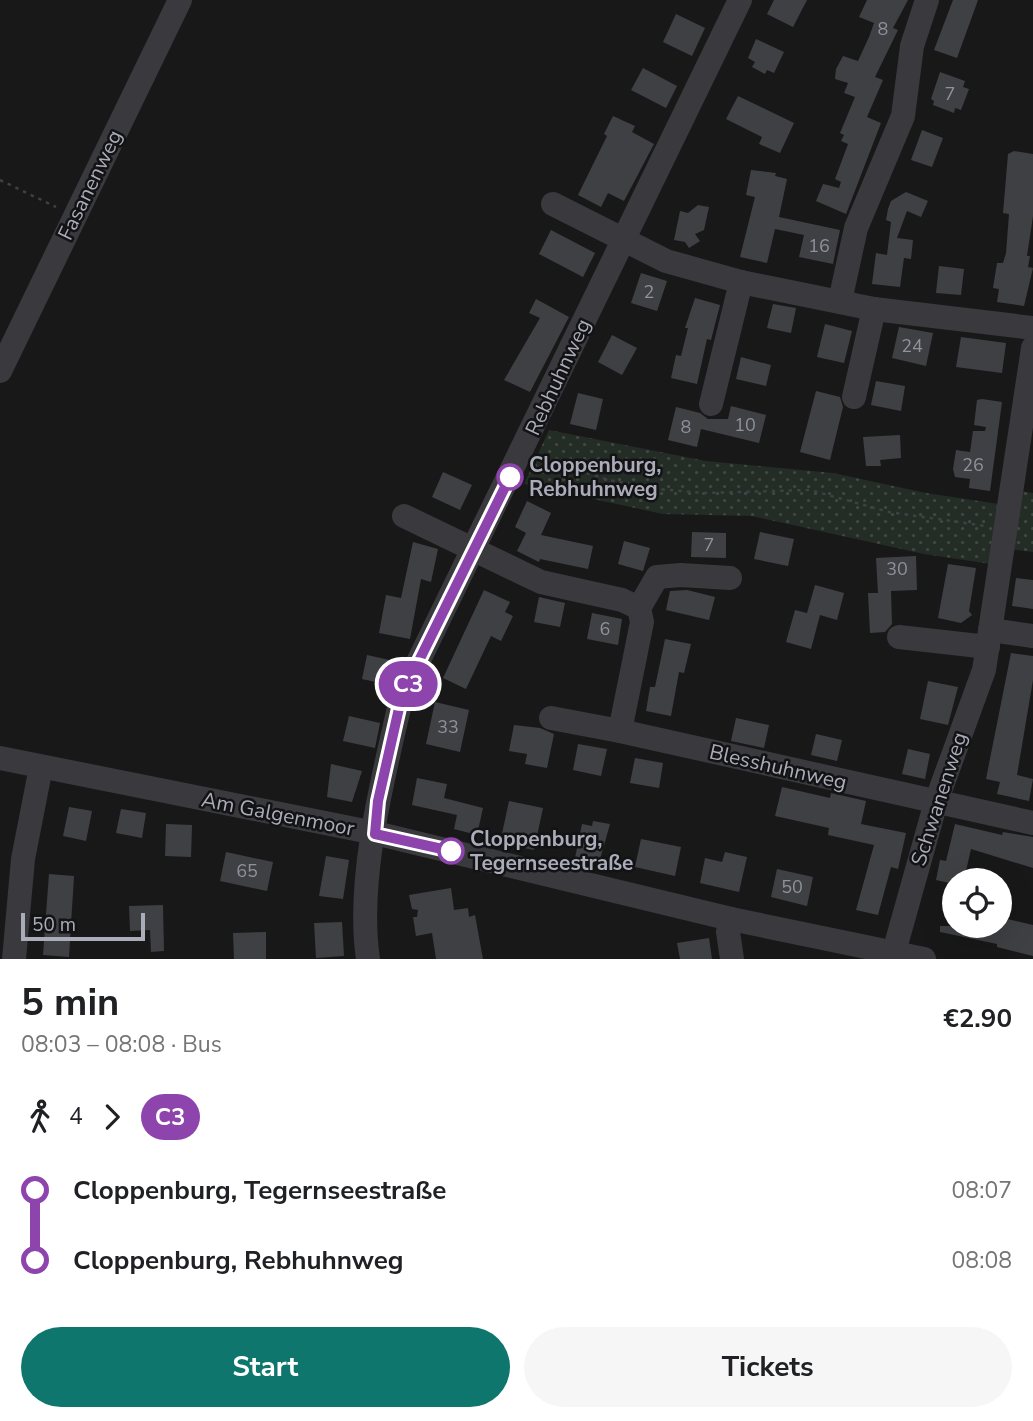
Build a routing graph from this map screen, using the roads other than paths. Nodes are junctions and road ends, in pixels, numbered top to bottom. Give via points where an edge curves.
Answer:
1 (180, 0) edge
2 (740, 0) edge
3 (927, 0) edge
4 (553, 204) dead end
5 (623, 240) junction
6 (741, 282) junction
7 (840, 301) junction
8 (874, 309) junction
9 (1033, 328) edge
10 (1033, 348) edge
11 (0, 370) edge
12 (854, 397) dead end
13 (711, 404) dead end
14 (404, 516) dead end
15 (473, 550) junction
16 (730, 578) dead end
17 (639, 608) junction
18 (1033, 636) edge
19 (899, 637) dead end
20 (989, 638) junction
21 (551, 718) dead end
22 (620, 732) junction
23 (0, 758) edge
24 (41, 768) junction
25 (936, 802) junction
26 (1033, 824) edge
27 (375, 834) junction
28 (731, 919) junction
29 (10, 949) edge
30 (893, 956) edge
31 (368, 959) edge
32 (732, 959) edge
33 (924, 959) edge

1 - 11 street, Fasanenweg
2 - 5 street, Rebhuhnweg
3 - 7 street via 912,46 903,116 856,229
4 - 5 street
5 - 6 street via 666,261
5 - 15 street, Rebhuhnweg
6 - 7 street
6 - 13 street
7 - 8 street
8 - 9 street
8 - 12 street
10 - 20 street, Schwanenweg
14 - 15 street
15 - 17 street via 541,582
15 - 27 street, Rebhuhnweg via 402,695
16 - 17 street via 657,577
17 - 22 street via 642,622
18 - 20 street
19 - 20 street
20 - 25 street, Schwanenweg via 984,670
21 - 22 street, Blesshuhnweg
22 - 25 street, Blesshuhnweg
23 - 24 street, Am Galgenmoor
24 - 27 street, Am Galgenmoor
24 - 29 street
25 - 26 street, Blesshuhnweg
25 - 30 street, Schwanenweg
27 - 28 street, Am Galgenmoor
27 - 31 street, Rebhuhnweg via 364,907
28 - 30 street, Am Galgenmoor
28 - 32 street
30 - 33 street, Am Galgenmoor

